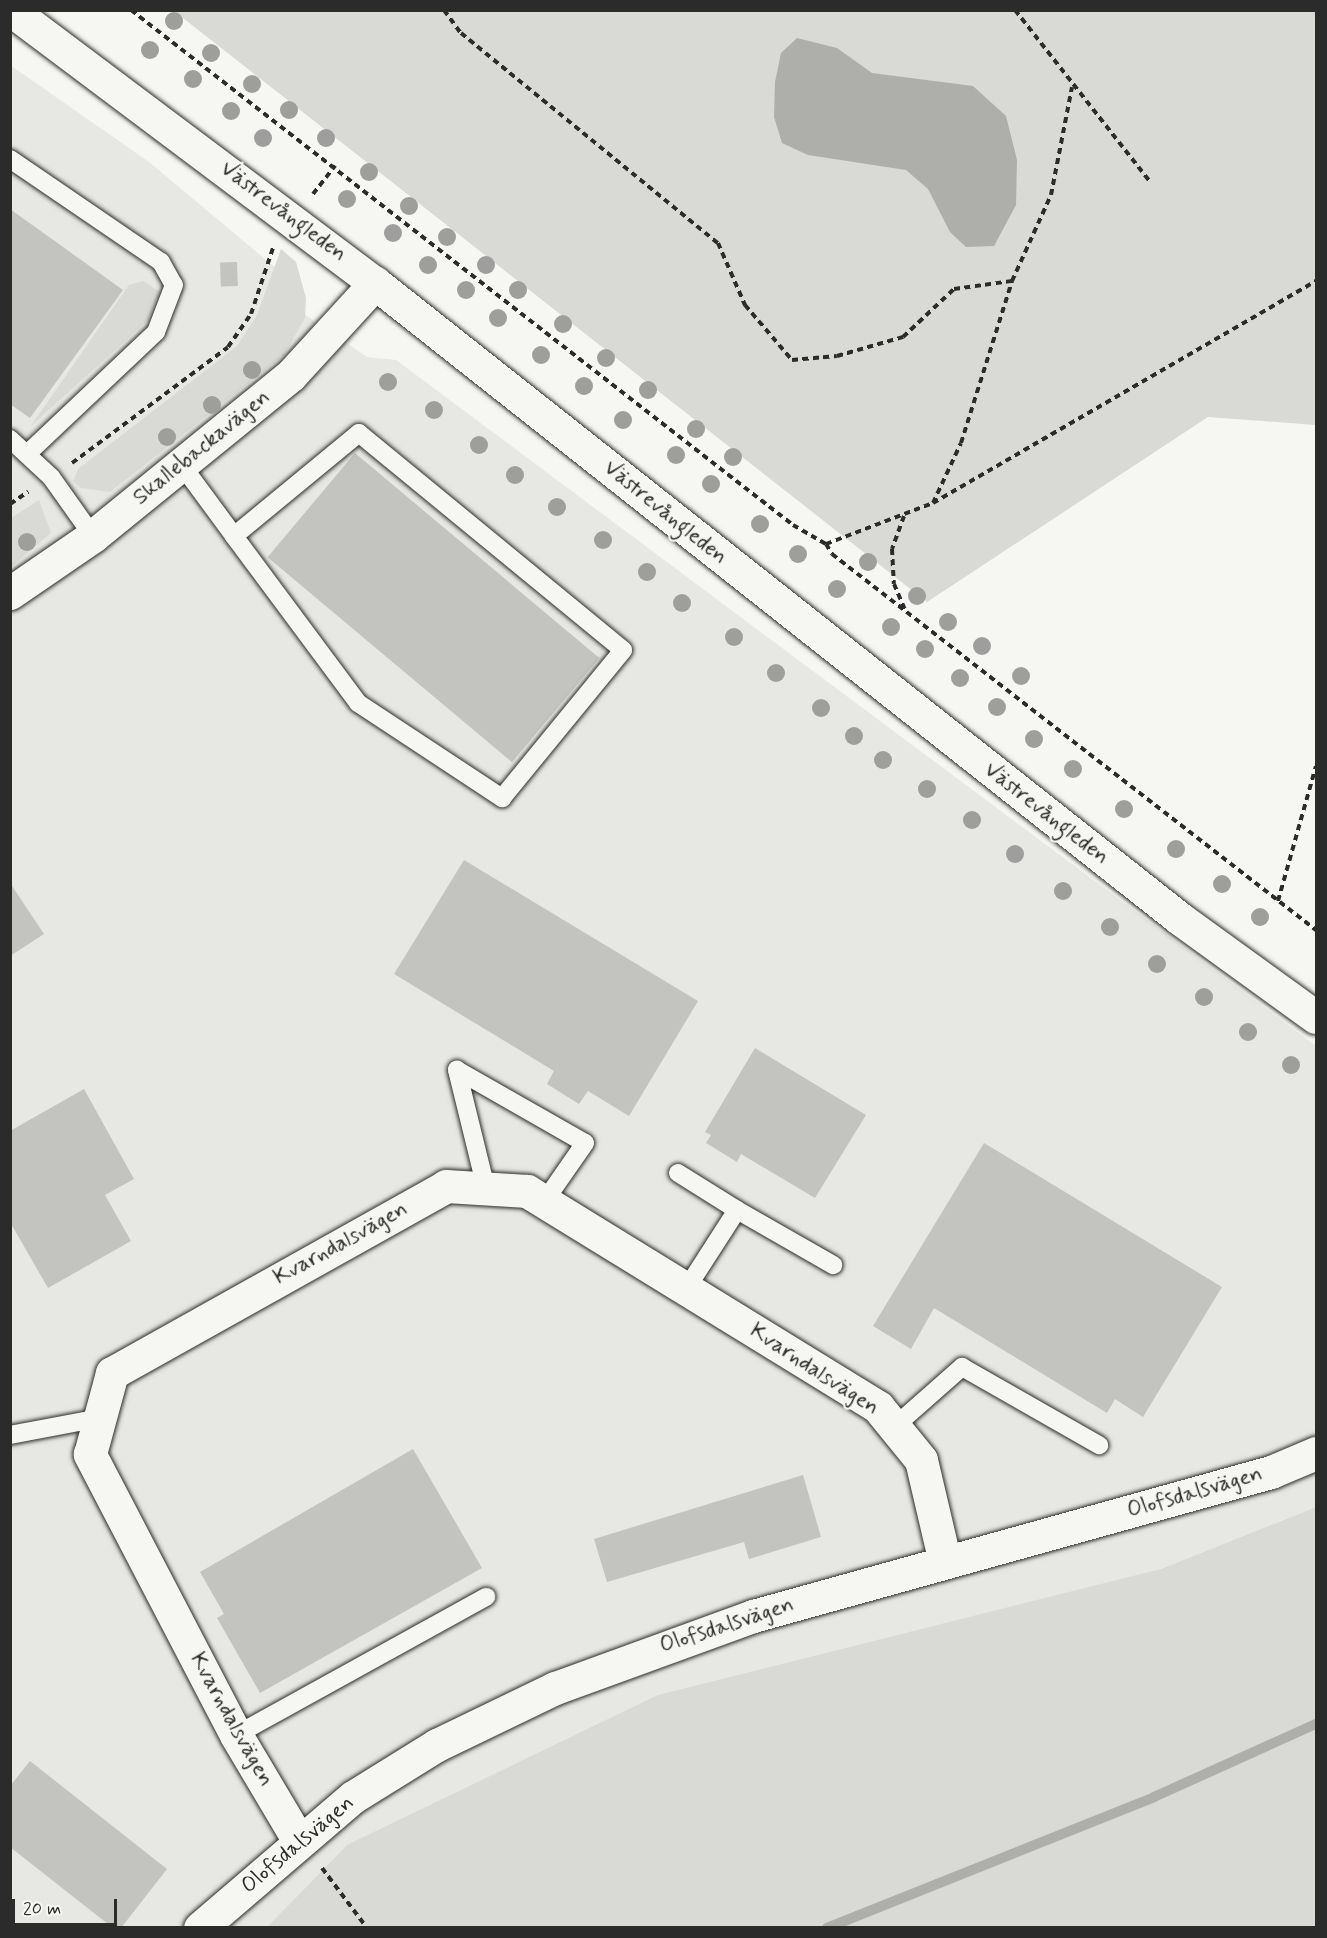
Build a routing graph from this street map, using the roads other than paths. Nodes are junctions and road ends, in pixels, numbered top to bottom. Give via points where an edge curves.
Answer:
1 (11, 10) edge
2 (10, 159) edge
3 (375, 283) junction
4 (10, 439) edge
5 (29, 452) junction
6 (181, 464) junction
7 (93, 536) junction
8 (234, 536) junction
9 (10, 593) edge
10 (1317, 1017) edge
11 (678, 1173) dead end
12 (486, 1188) junction
13 (544, 1202) junction
14 (737, 1210) junction
15 (833, 1265) dead end
16 (686, 1289) junction
17 (100, 1418) junction
18 (894, 1427) junction
19 (10, 1435) edge
20 (1099, 1445) dead end
21 (1317, 1453) edge
22 (945, 1562) junction
23 (486, 1597) dead end
24 (236, 1735) junction
25 (299, 1841) junction
26 (200, 1928) edge

1 - 3 street, Västrevångleden
2 - 5 lane via 161,262 174,285 156,332
3 - 6 street, Skallebackavägen via 291,375
3 - 10 street, Västrevångleden via 1179,918
4 - 5 lane
5 - 7 lane
6 - 7 street, Skallebackavägen
6 - 8 lane
7 - 9 street, Skallebackavägen
8 - 8 lane via 358,703 502,798 623,650 359,433
11 - 14 lane
12 - 13 street, Kvarndalsvägen via 527,1191
12 - 13 lane via 457,1070 585,1143
12 - 17 street, Kvarndalsvägen via 446,1186 112,1373
13 - 16 street, Kvarndalsvägen
14 - 15 lane
14 - 16 lane
16 - 18 street, Kvarndalsvägen via 878,1407
17 - 19 lane
17 - 24 street, Kvarndalsvägen via 90,1454
18 - 20 lane via 962,1367
18 - 22 street, Kvarndalsvägen via 921,1460
21 - 22 street, Olofsdalsvägen via 1271,1472
22 - 25 street, Olofsdalsvägen via 753,1616 555,1688 437,1745 353,1797
23 - 24 lane
24 - 25 street, Kvarndalsvägen
25 - 26 street, Olofsdalsvägen

